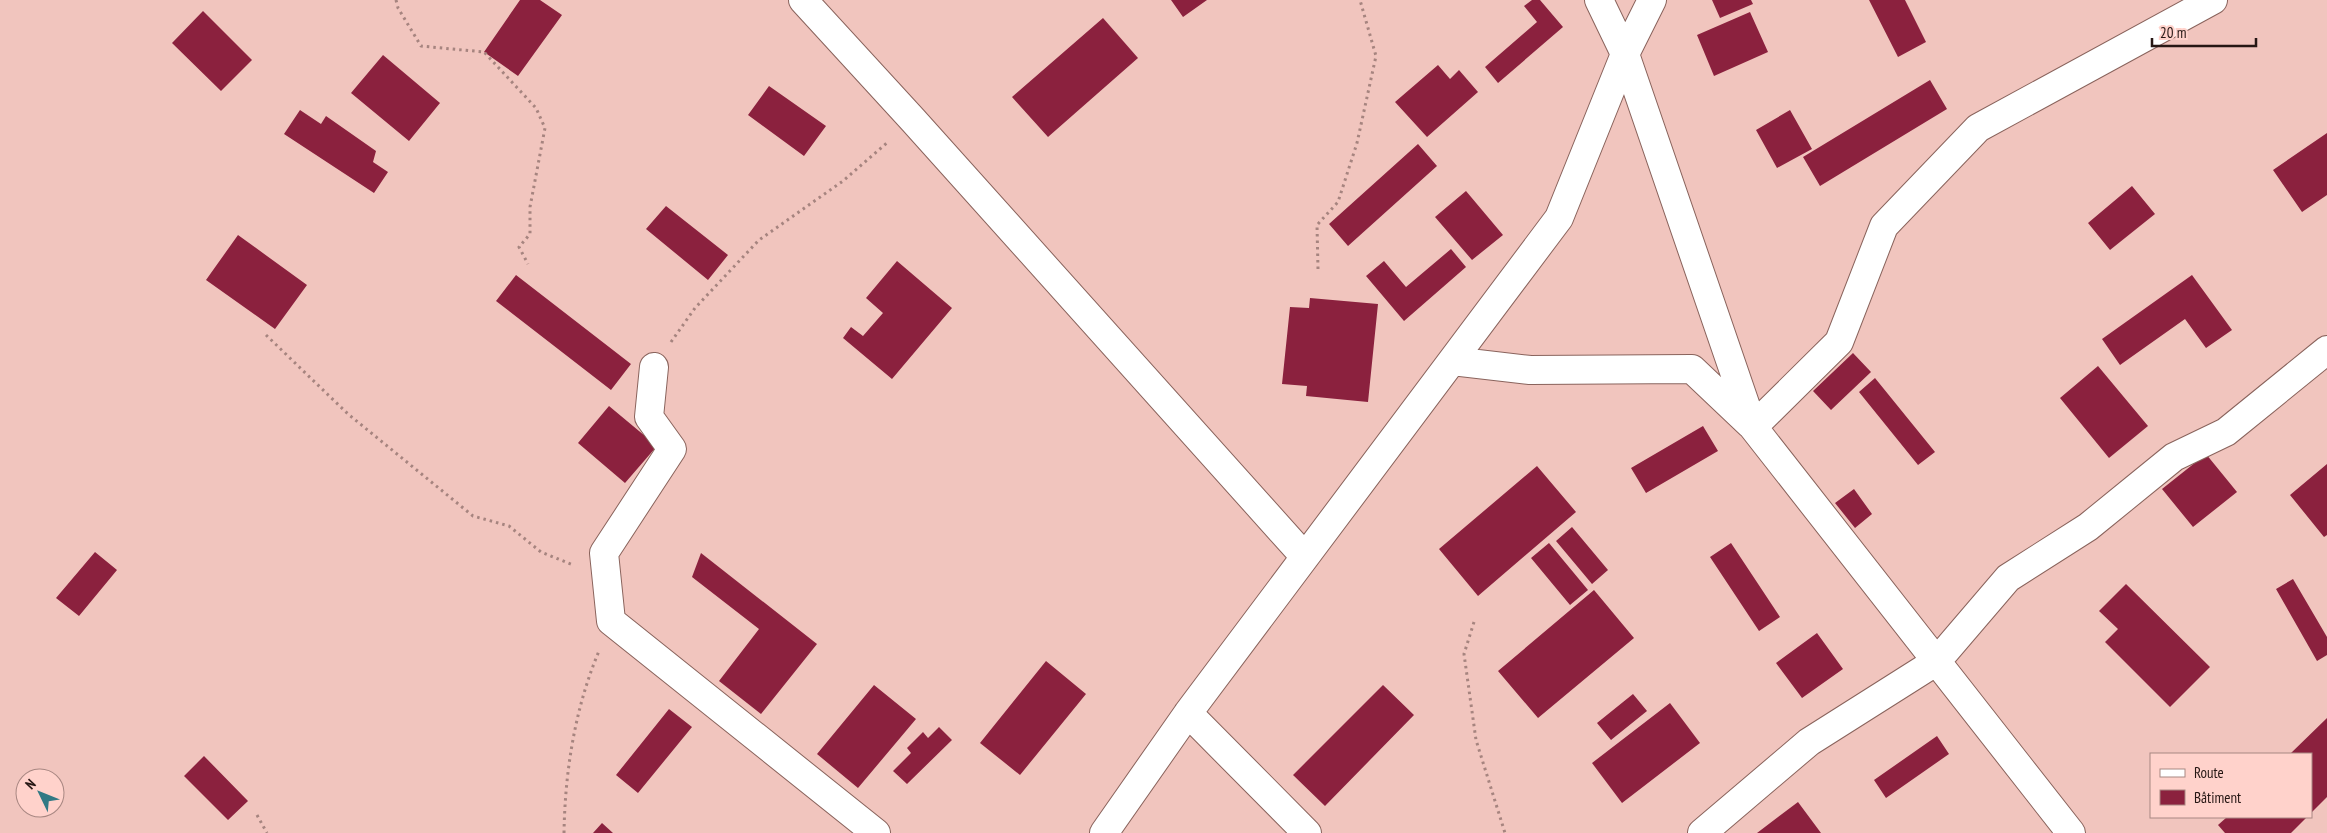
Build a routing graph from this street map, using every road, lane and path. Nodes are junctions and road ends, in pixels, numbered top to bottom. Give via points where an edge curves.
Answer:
1 (396, 0) edge
2 (803, 0) edge
3 (1360, 0) edge
4 (1599, 0) edge
5 (1652, 0) edge
6 (2213, 0) edge
7 (1625, 54) junction
8 (913, 120) junction
9 (528, 264) dead end
10 (1318, 269) dead end
11 (266, 335) dead end
12 (2327, 350) edge
13 (1452, 361) junction
14 (654, 368) joint
15 (1753, 427) junction
16 (604, 553) junction
17 (1305, 557) junction
18 (611, 621) junction
19 (1474, 622) dead end
20 (1937, 661) junction
21 (1188, 713) junction
22 (257, 815) dead end
23 (267, 833) edge
24 (564, 833) edge
25 (876, 833) edge
26 (1104, 833) edge
27 (1307, 833) edge
28 (1505, 833) edge
29 (1702, 833) edge
30 (2071, 833) edge

1 - 9 path via 421,46 484,52 536,108 545,128 530,208 530,234 519,247
2 - 8 street
3 - 10 path via 1376,56 1357,143 1338,202 1317,225
4 - 7 street
5 - 7 street
6 - 15 street via 1978,128 1884,226 1839,342
7 - 13 street via 1559,218
7 - 15 street
8 - 14 path via 843,181 759,240 695,308
8 - 17 street
11 - 16 path via 348,414 473,516 510,526 541,552 584,570
12 - 20 street via 2226,432 2174,457 2088,527 2008,578
13 - 15 street via 1530,370 1692,369
13 - 17 street
14 - 16 street via 649,417 672,449
15 - 20 street
16 - 18 street
17 - 21 street
18 - 24 path via 585,684 565,787
18 - 25 street
19 - 28 path via 1464,654 1476,740
20 - 29 street via 1809,742
20 - 30 street
21 - 26 street
21 - 27 street
22 - 23 path

